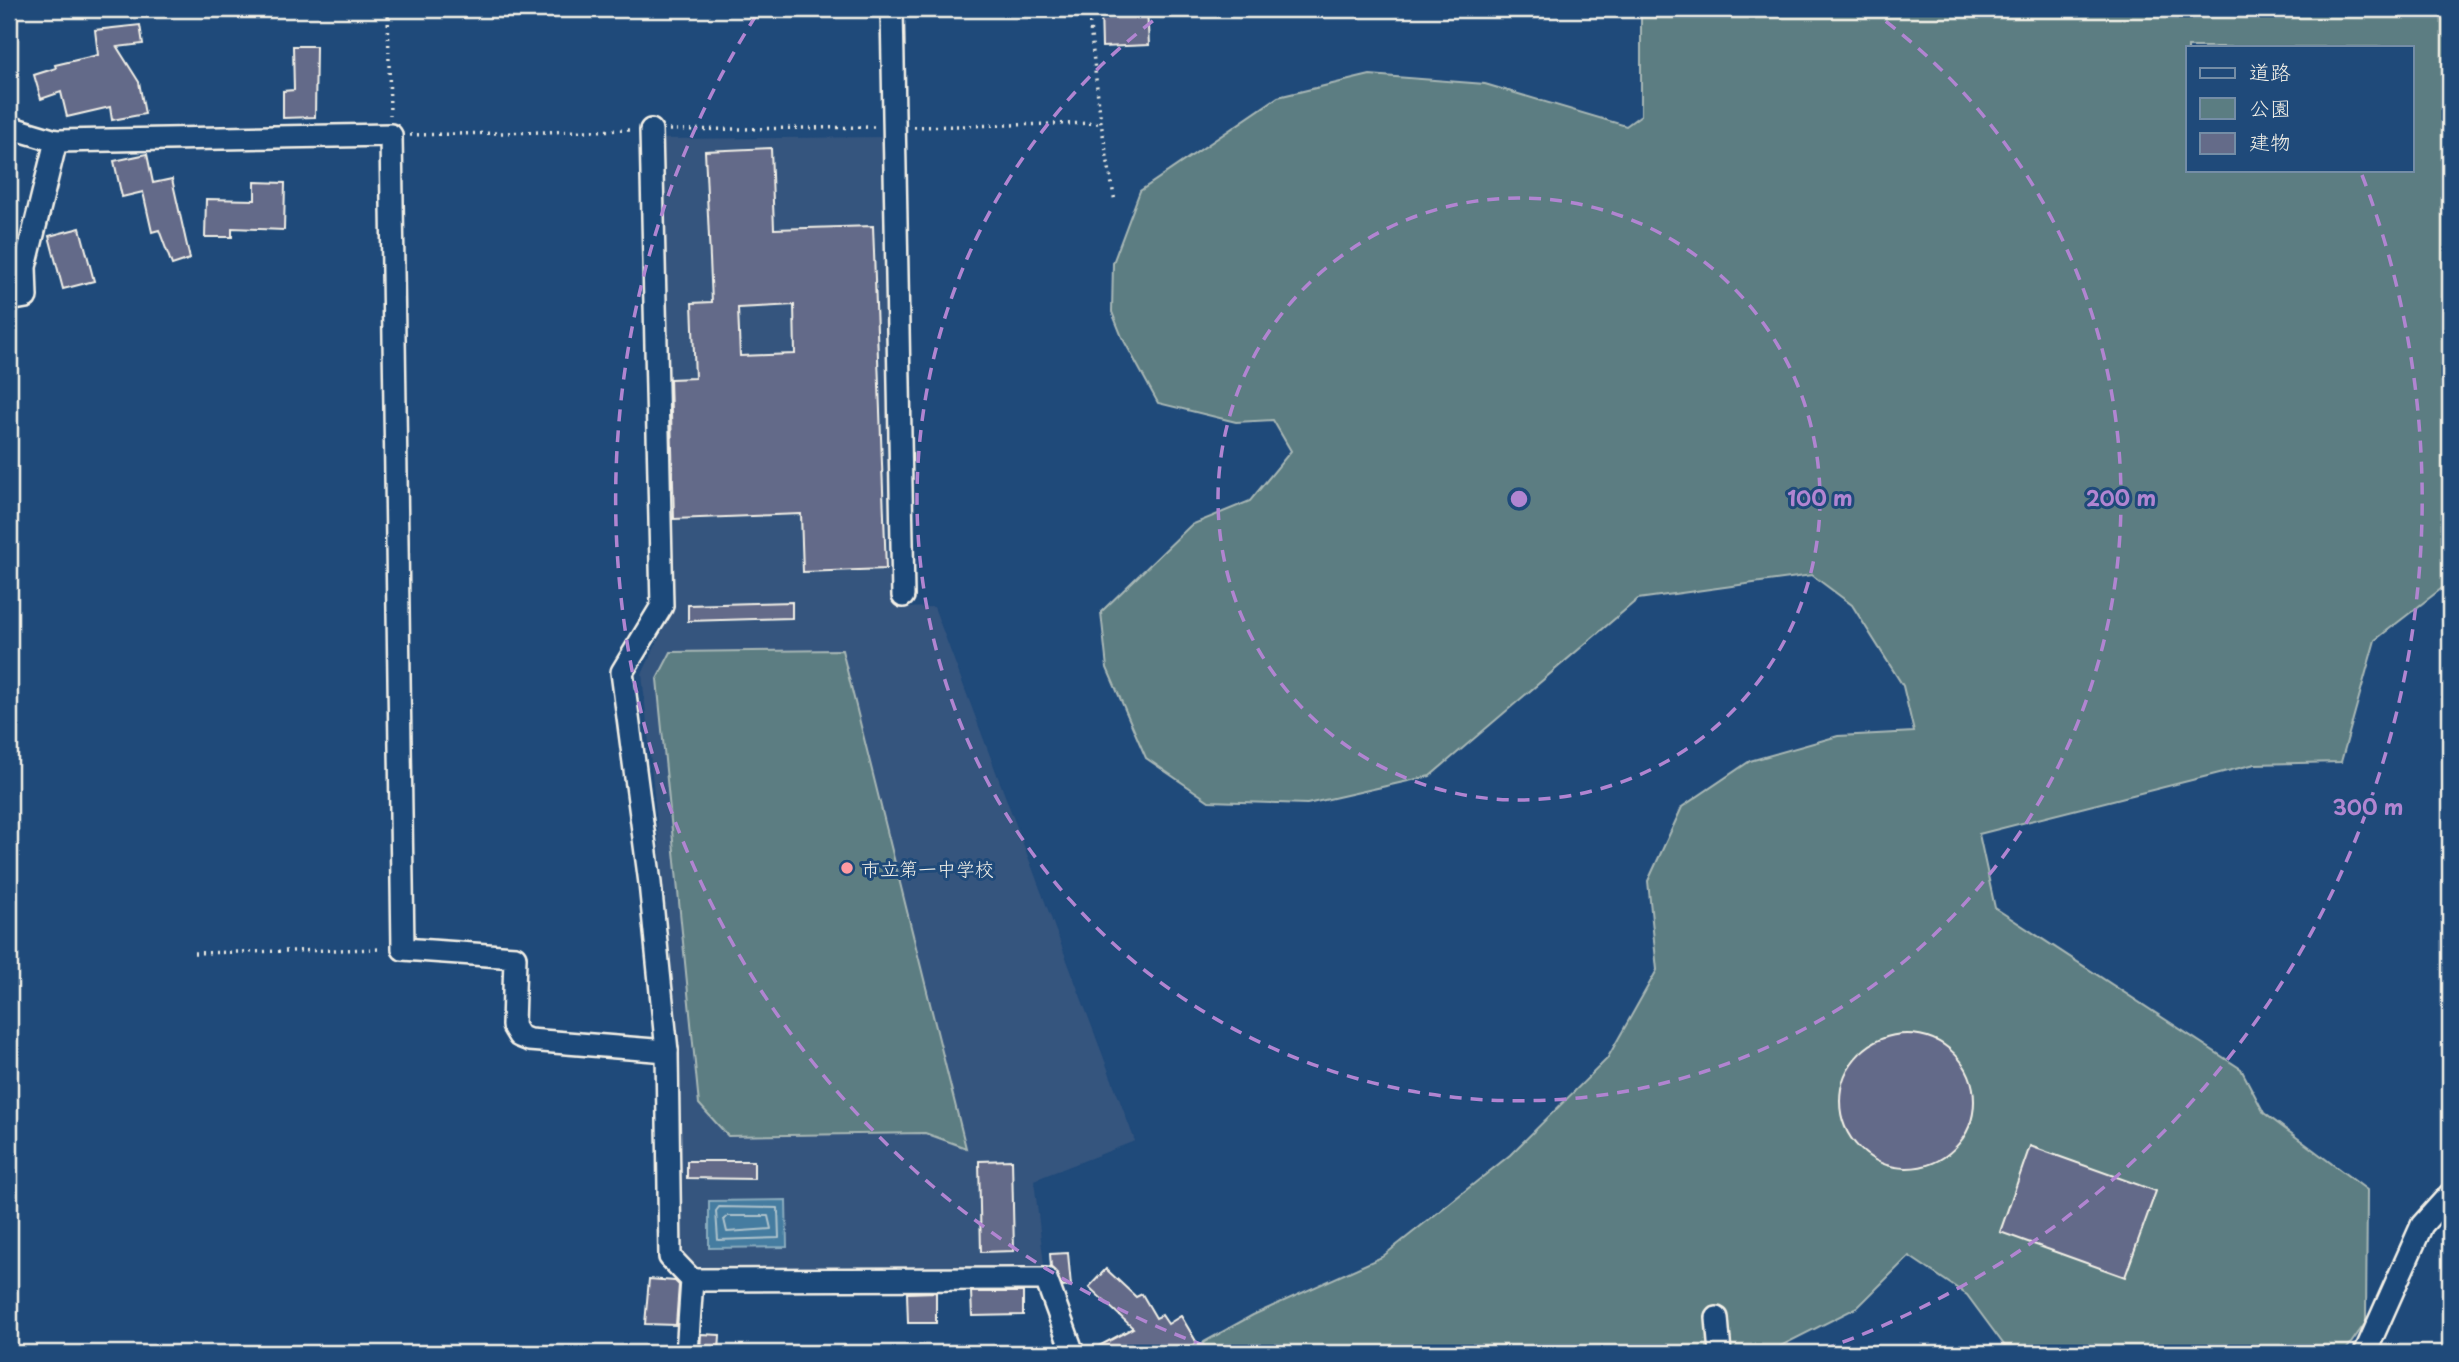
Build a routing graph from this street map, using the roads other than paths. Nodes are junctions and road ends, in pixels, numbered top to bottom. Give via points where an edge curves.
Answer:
1 (892, 9) edge
2 (9, 127) edge
3 (651, 130) dead end
4 (56, 141) junction
5 (9, 300) edge
6 (904, 596) dead end
7 (667, 1051) junction
8 (2450, 1194) edge
9 (692, 1280) junction
10 (1717, 1318) dead end
11 (687, 1353) edge
12 (1073, 1353) edge
13 (1720, 1353) edge
14 (2365, 1353) edge

1 - 6 street
2 - 4 street
3 - 7 street via 662,606 622,672
4 - 5 street via 25,267 26,297
4 - 7 street via 391,135 403,949 515,957 513,1026 519,1036 529,1040
7 - 9 street via 670,1257
8 - 14 street via 2422,1225
9 - 11 street
9 - 12 street via 1046,1279
10 - 13 street

